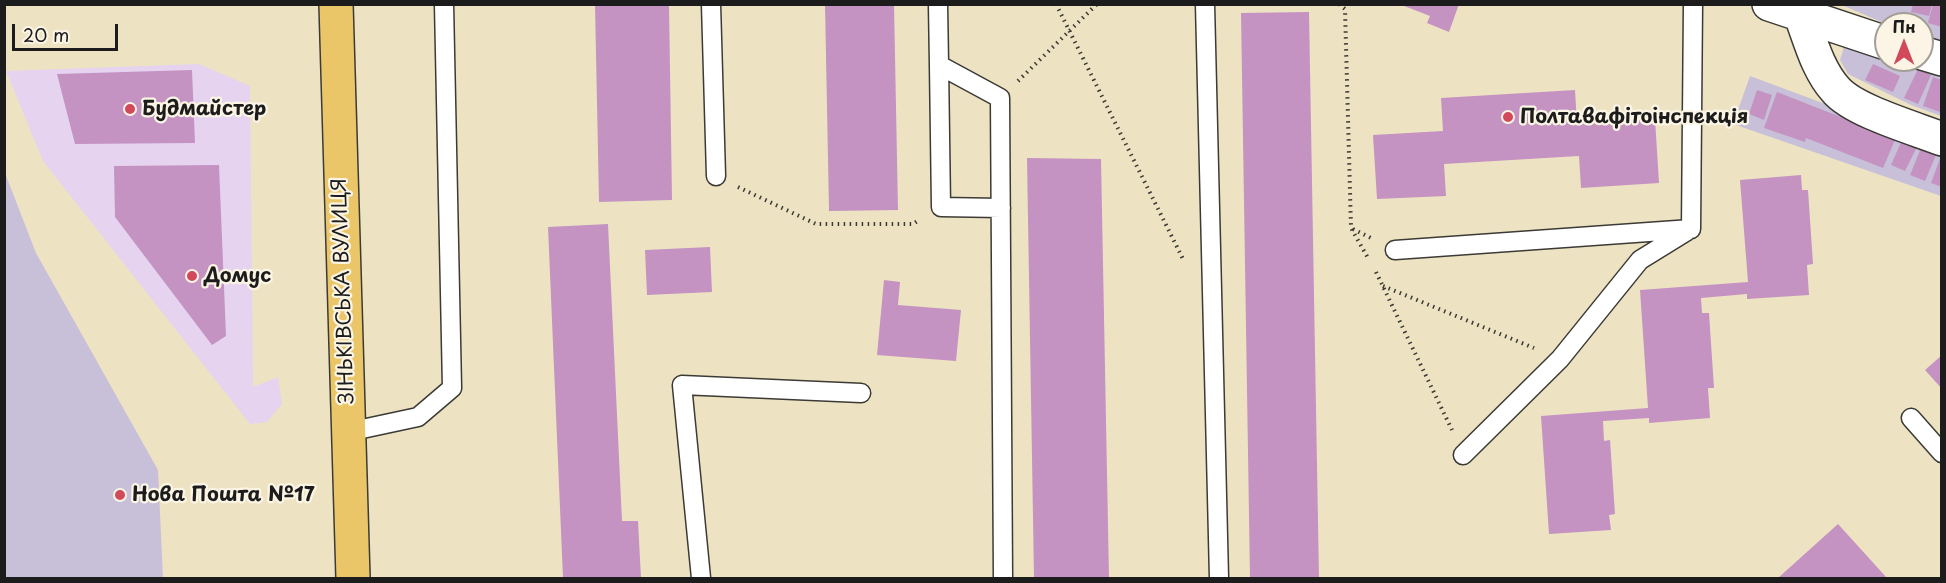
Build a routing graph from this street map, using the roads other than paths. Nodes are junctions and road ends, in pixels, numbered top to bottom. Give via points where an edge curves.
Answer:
1 (336, 4) edge
2 (444, 4) edge
3 (711, 4) edge
4 (938, 4) edge
5 (1205, 4) edge
6 (1693, 4) edge
7 (1791, 7) edge
8 (1874, 38) edge
9 (939, 65) junction
10 (1941, 139) edge
11 (716, 176) road end
12 (1001, 208) junction
13 (1691, 229) junction
14 (1395, 250) dead end
15 (861, 393) dead end
16 (1911, 418) dead end
17 (348, 432) junction
18 (1941, 453) edge
19 (1463, 455) dead end
20 (353, 578) edge
21 (701, 579) edge
22 (1003, 579) edge
23 (1219, 579) edge

1 - 17 main road, ЗІНЬКІВСЬКА ВУЛИЦЯ
2 - 17 lane via 452,388 418,417
3 - 11 lane
4 - 9 lane
5 - 23 lane
6 - 13 lane
7 - 8 street
7 - 10 street via 1836,91 1867,110
9 - 12 lane via 1000,98
9 - 12 lane via 941,207
12 - 22 lane
13 - 14 lane
13 - 19 lane via 1640,260 1560,359
15 - 21 lane via 682,385
16 - 18 lane
17 - 20 main road, ЗІНЬКІВСЬКА ВУЛИЦЯ

